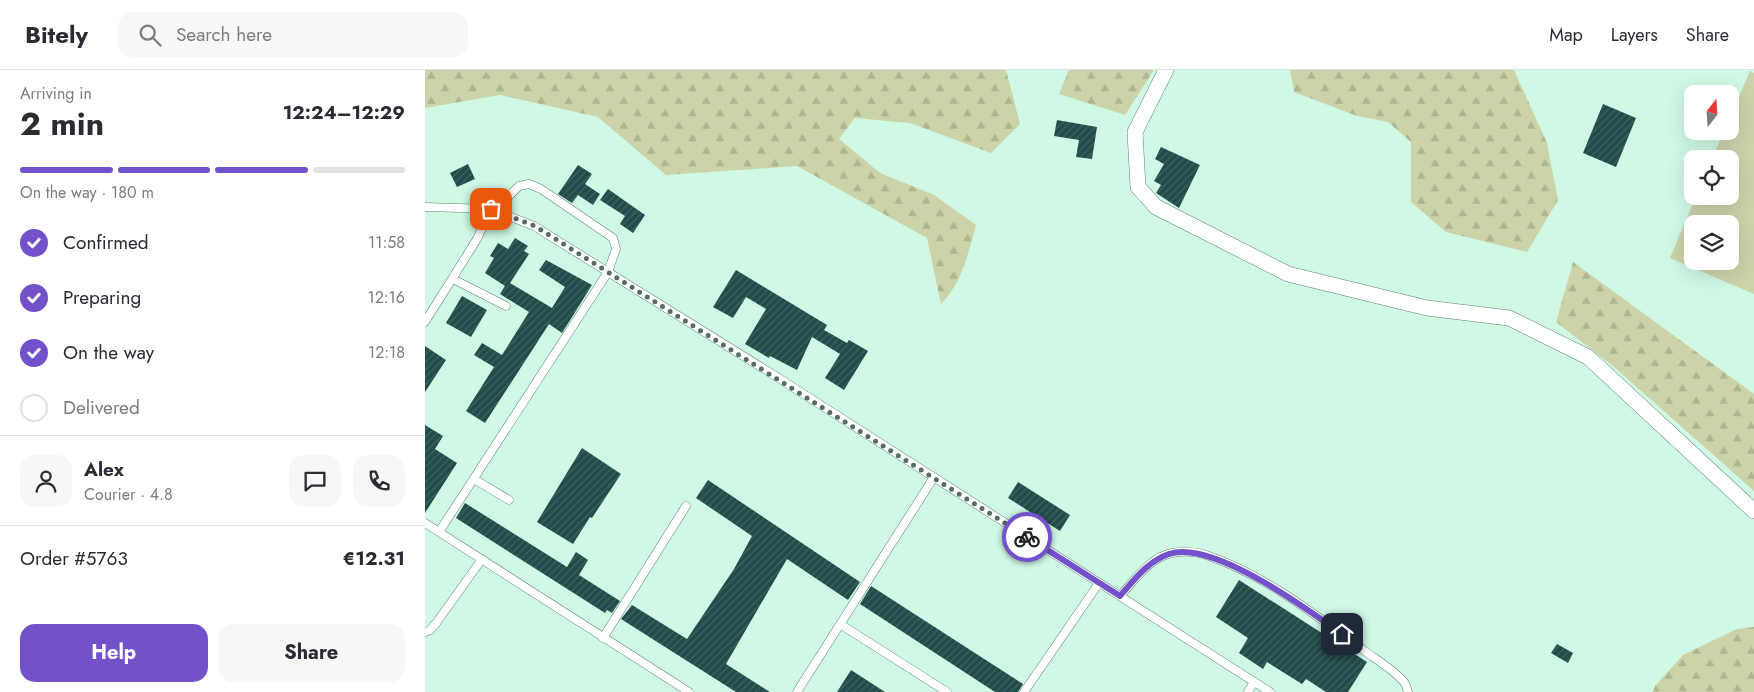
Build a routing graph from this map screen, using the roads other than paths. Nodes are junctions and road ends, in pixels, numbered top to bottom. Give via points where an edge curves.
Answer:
1 (1166, 70) edge
2 (425, 206) edge
3 (491, 209) junction
4 (608, 272) junction
5 (453, 279) junction
6 (506, 306) dead end
7 (425, 322) edge
8 (934, 477) junction
9 (474, 479) junction
10 (509, 500) dead end
11 (685, 506) dead end
12 (1754, 511) edge
13 (425, 523) edge
14 (439, 532) junction
15 (482, 559) junction
16 (1099, 583) junction
17 (1120, 596) junction
18 (840, 624) junction
19 (425, 632) edge
20 (603, 638) junction
21 (1254, 682) junction
22 (689, 692) edge
23 (797, 692) edge
24 (947, 692) edge
25 (1024, 692) edge
26 (1248, 692) edge
27 (1270, 692) edge
28 (1408, 692) edge

1 - 12 street via 1135,132 1138,187 1156,207 1288,274 1427,308 1509,318 1588,357
2 - 3 lane
3 - 4 lane via 535,226
3 - 4 lane via 519,186 529,184 541,189 613,238 616,249
3 - 5 lane
4 - 8 lane
4 - 9 lane
5 - 6 lane
5 - 7 lane
8 - 16 lane
8 - 18 lane
9 - 10 lane
9 - 14 lane
11 - 20 lane
13 - 14 lane
14 - 15 lane
15 - 19 lane via 437,622
15 - 20 lane
16 - 17 lane
16 - 25 lane
17 - 21 lane
17 - 28 lane via 1154,561 1170,553 1190,552 1208,556 1272,586 1311,611 1405,682
18 - 23 lane
18 - 24 lane
20 - 22 lane
21 - 26 lane
21 - 27 lane

